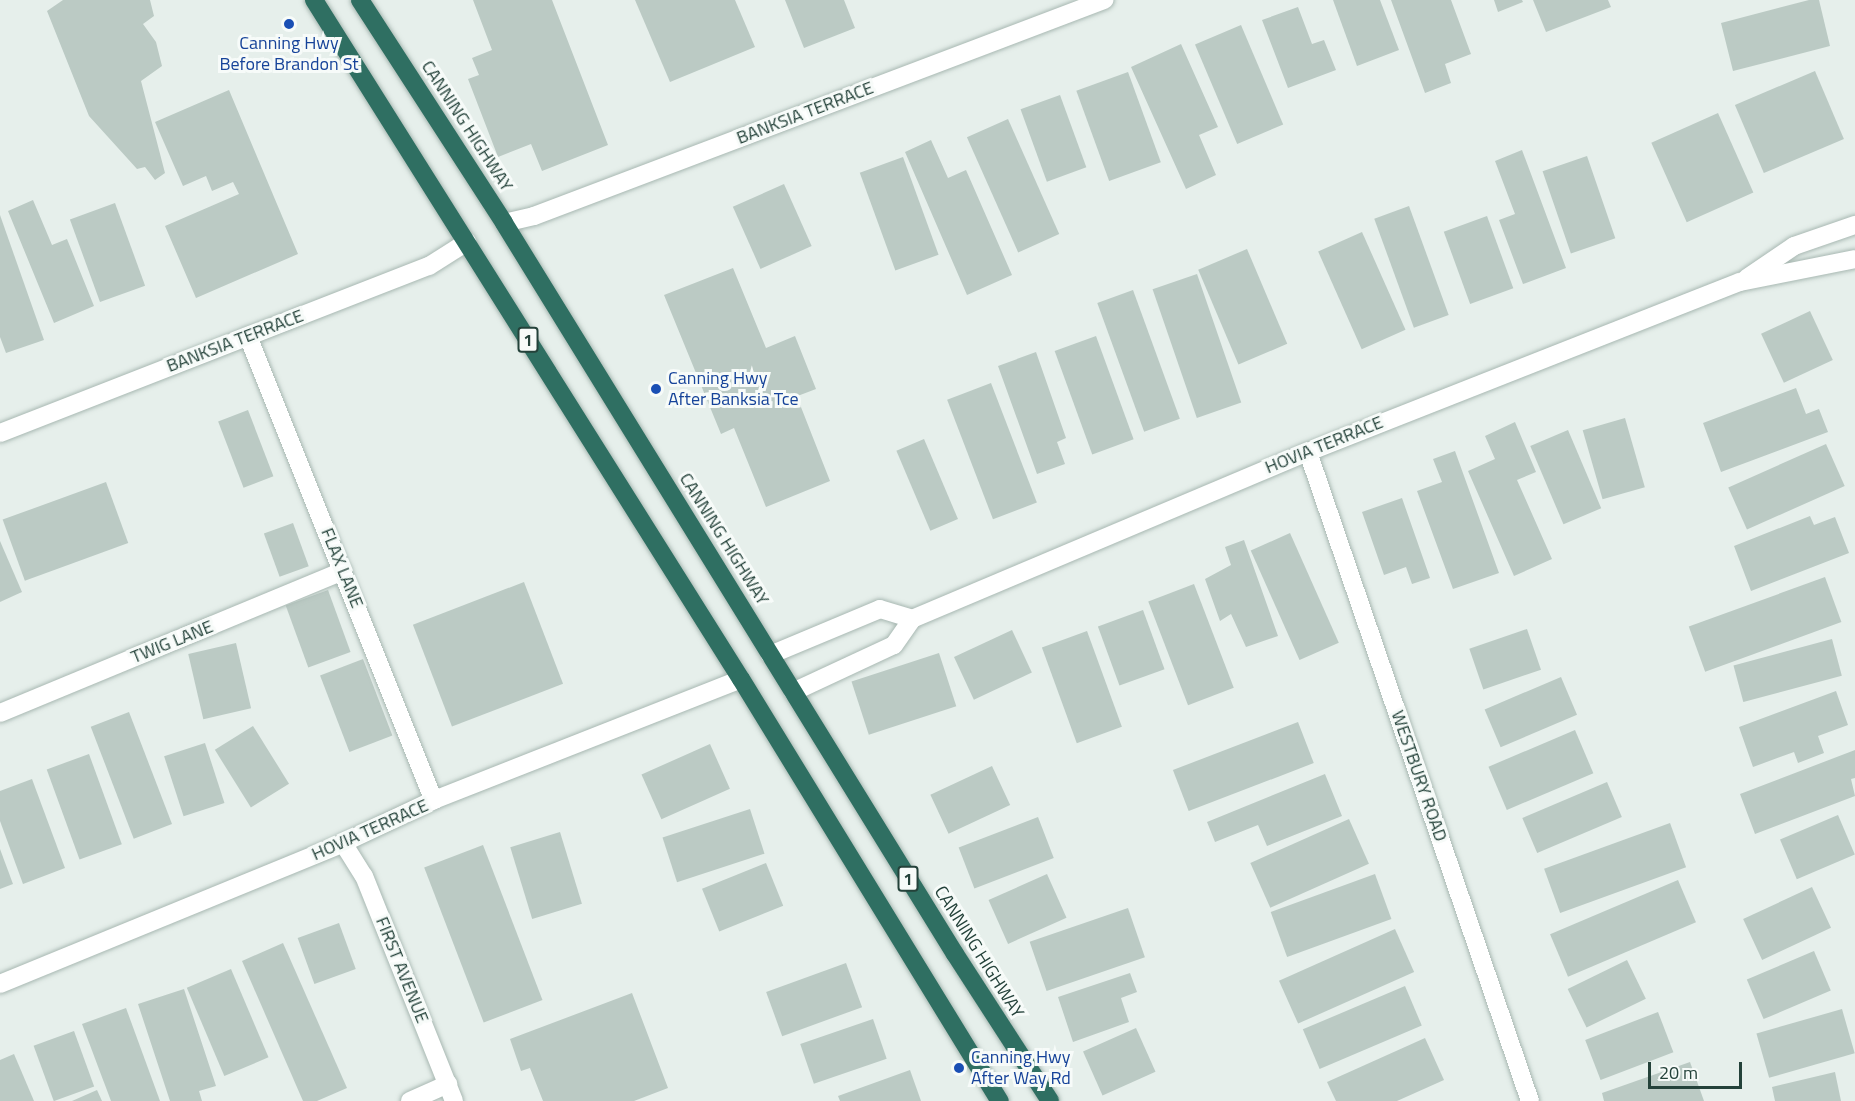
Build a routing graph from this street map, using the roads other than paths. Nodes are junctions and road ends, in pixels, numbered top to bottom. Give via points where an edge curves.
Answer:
1 (314, 0) edge
2 (360, 0) edge
3 (1104, 0) edge
4 (504, 223) junction
5 (1855, 225) edge
6 (467, 242) junction
7 (1855, 259) edge
8 (1740, 282) junction
9 (248, 336) junction
10 (0, 433) edge
11 (1308, 452) junction
12 (343, 571) junction
13 (912, 619) junction
14 (770, 655) junction
15 (741, 680) junction
16 (794, 692) junction
17 (0, 713) edge
18 (434, 800) junction
19 (343, 843) junction
20 (0, 984) edge
21 (451, 1093) edge
22 (410, 1101) edge
23 (1000, 1101) edge
24 (1050, 1101) edge
25 (1530, 1101) edge

1 - 6 highway, 1
2 - 4 highway, CANNING HIGHWAY / 1
3 - 4 street, BANKSIA TERRACE via 534,216
4 - 14 highway, CANNING HIGHWAY / 1
5 - 8 street, HOVIA TERRACE via 1794,246
6 - 9 street, BANKSIA TERRACE via 429,266
6 - 15 highway, 1
7 - 8 street, HOVIA TERRACE
8 - 11 street, HOVIA TERRACE
9 - 10 street, BANKSIA TERRACE
9 - 12 street, FLAX LANE
11 - 13 street, HOVIA TERRACE
11 - 25 street, WESTBURY ROAD
12 - 17 street, TWIG LANE
12 - 18 street, FLAX LANE
13 - 14 street via 879,609
13 - 16 street via 894,645
14 - 16 highway, CANNING HIGHWAY / 1
15 - 18 street, HOVIA TERRACE
15 - 23 highway, 1
16 - 24 highway, CANNING HIGHWAY / 1
18 - 19 street, HOVIA TERRACE
19 - 20 street, HOVIA TERRACE
19 - 21 street, FIRST AVENUE via 364,876
21 - 22 street

